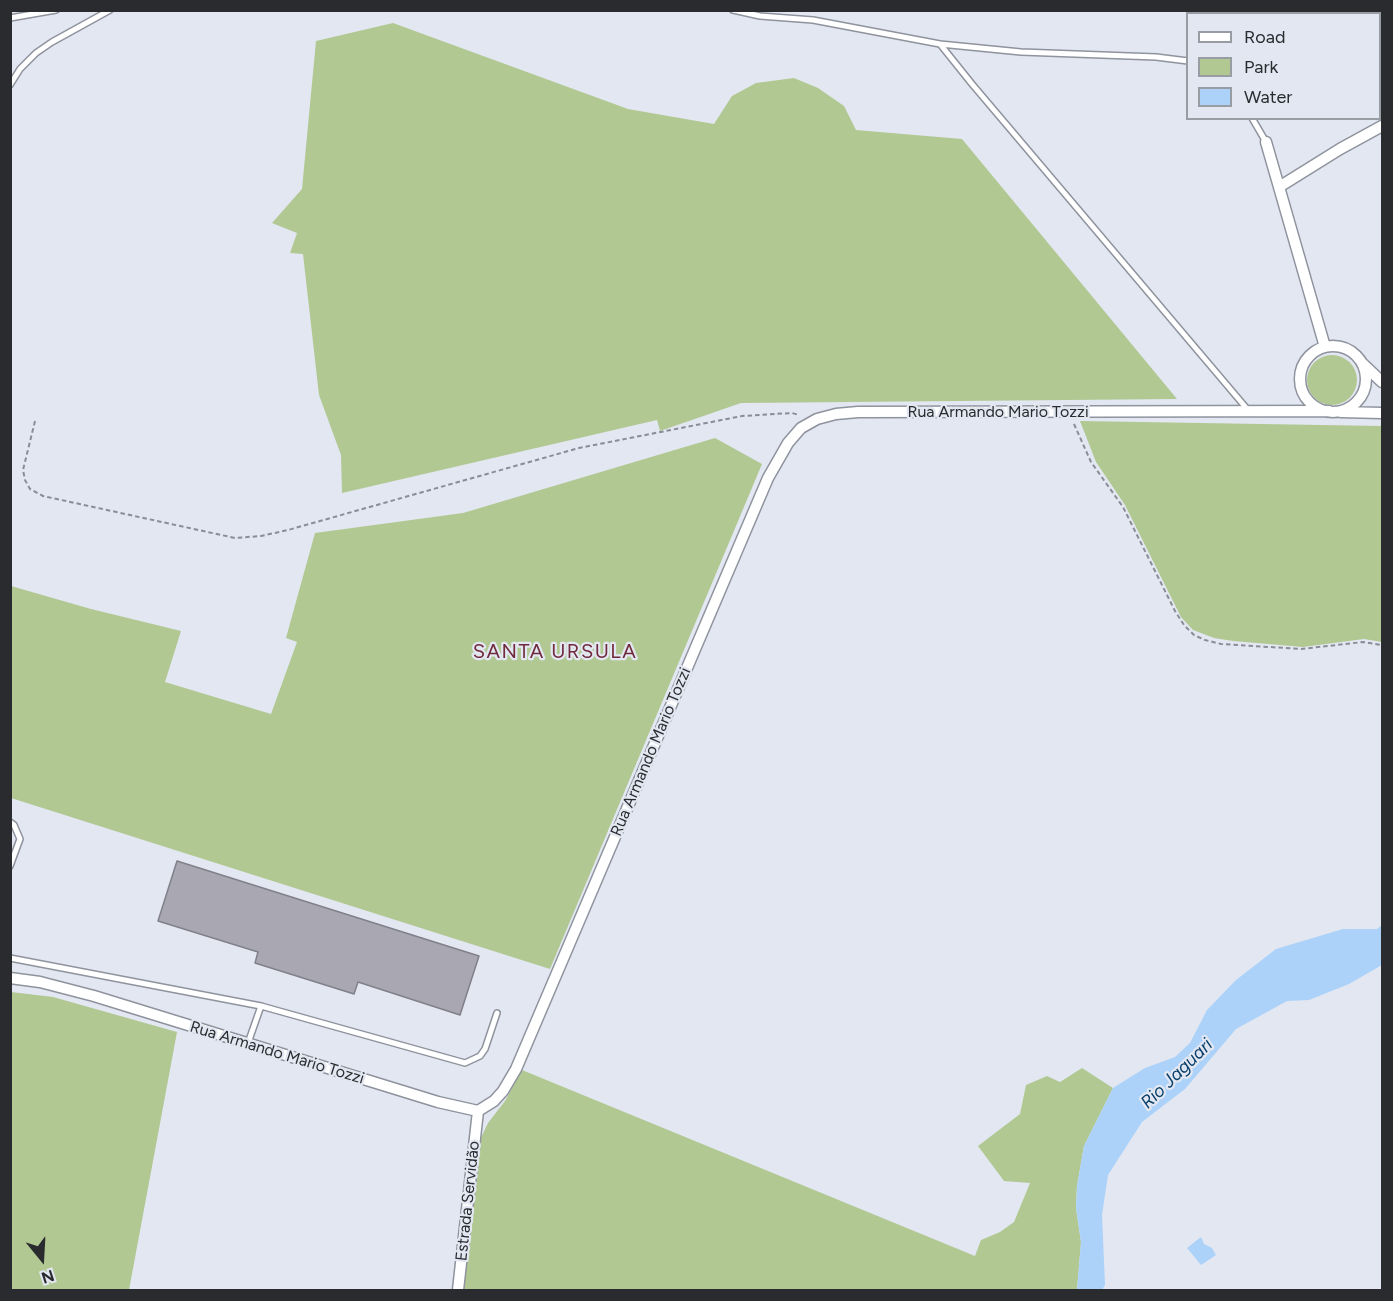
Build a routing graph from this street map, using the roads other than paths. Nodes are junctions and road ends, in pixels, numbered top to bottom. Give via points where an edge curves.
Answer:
1 (56, 10) edge
2 (110, 10) edge
3 (733, 10) edge
4 (10, 18) edge
5 (940, 44) junction
6 (1186, 61) edge
7 (10, 85) edge
8 (1253, 120) edge
9 (1383, 126) edge
10 (1266, 142) joint
11 (1279, 187) junction
12 (1325, 347) junction
13 (1357, 357) junction
14 (1383, 382) edge
15 (1249, 411) junction
16 (1332, 411) junction
17 (1383, 413) edge
18 (10, 822) edge
19 (10, 866) edge
20 (10, 958) edge
21 (10, 978) edge
22 (261, 1006) junction
23 (497, 1013) dead end
24 (248, 1044) junction
25 (478, 1111) junction
26 (458, 1290) edge

1 - 4 lane
2 - 7 lane via 36,53
3 - 5 lane via 813,20
5 - 6 lane
5 - 15 lane
8 - 10 lane
9 - 11 street
10 - 11 street
11 - 12 street
12 - 13 street via 1342,348
12 - 16 street via 1307,359 1300,379 1308,400
13 - 14 street
13 - 16 street via 1365,372 1364,390 1352,405
15 - 16 street, Rua Armando Mario Tozzi
15 - 25 street, Rua Armando Mario Tozzi via 858,412 817,419 801,428 768,478 516,1069 494,1101
16 - 17 street, Rua Armando Mario Tozzi
18 - 19 lane via 20,839
20 - 22 lane
21 - 24 street, Rua Armando Mario Tozzi via 94,996
22 - 23 lane via 465,1063 485,1049
22 - 24 lane
24 - 25 street, Rua Armando Mario Tozzi
25 - 26 street, Estrada Servidão

